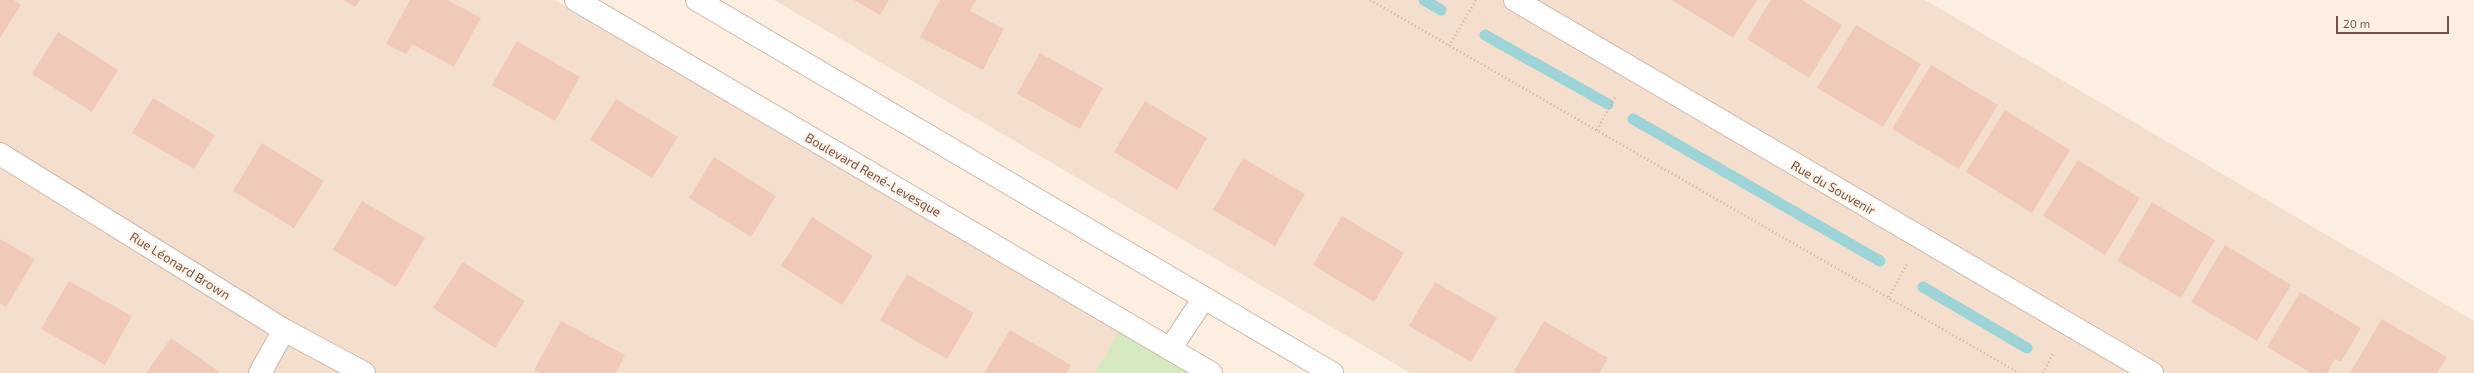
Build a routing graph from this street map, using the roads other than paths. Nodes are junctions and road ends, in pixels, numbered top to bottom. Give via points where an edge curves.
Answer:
1 (576, 0) edge
2 (697, 0) edge
3 (1515, 0) edge
4 (0, 154) edge
5 (1204, 298) junction
6 (284, 330) junction
7 (1170, 349) junction
8 (260, 373) edge
9 (364, 373) edge
10 (1211, 373) edge
11 (1332, 373) edge
12 (2152, 373) edge

1 - 7 street, Boulevard René-Levesque
2 - 5 street
3 - 12 street, Rue du Souvenir
4 - 6 street, Rue Léonard Brown
5 - 7 street
5 - 11 street
6 - 8 street
6 - 9 street, Rue Léonard Brown
7 - 10 street, Boulevard René-Levesque

